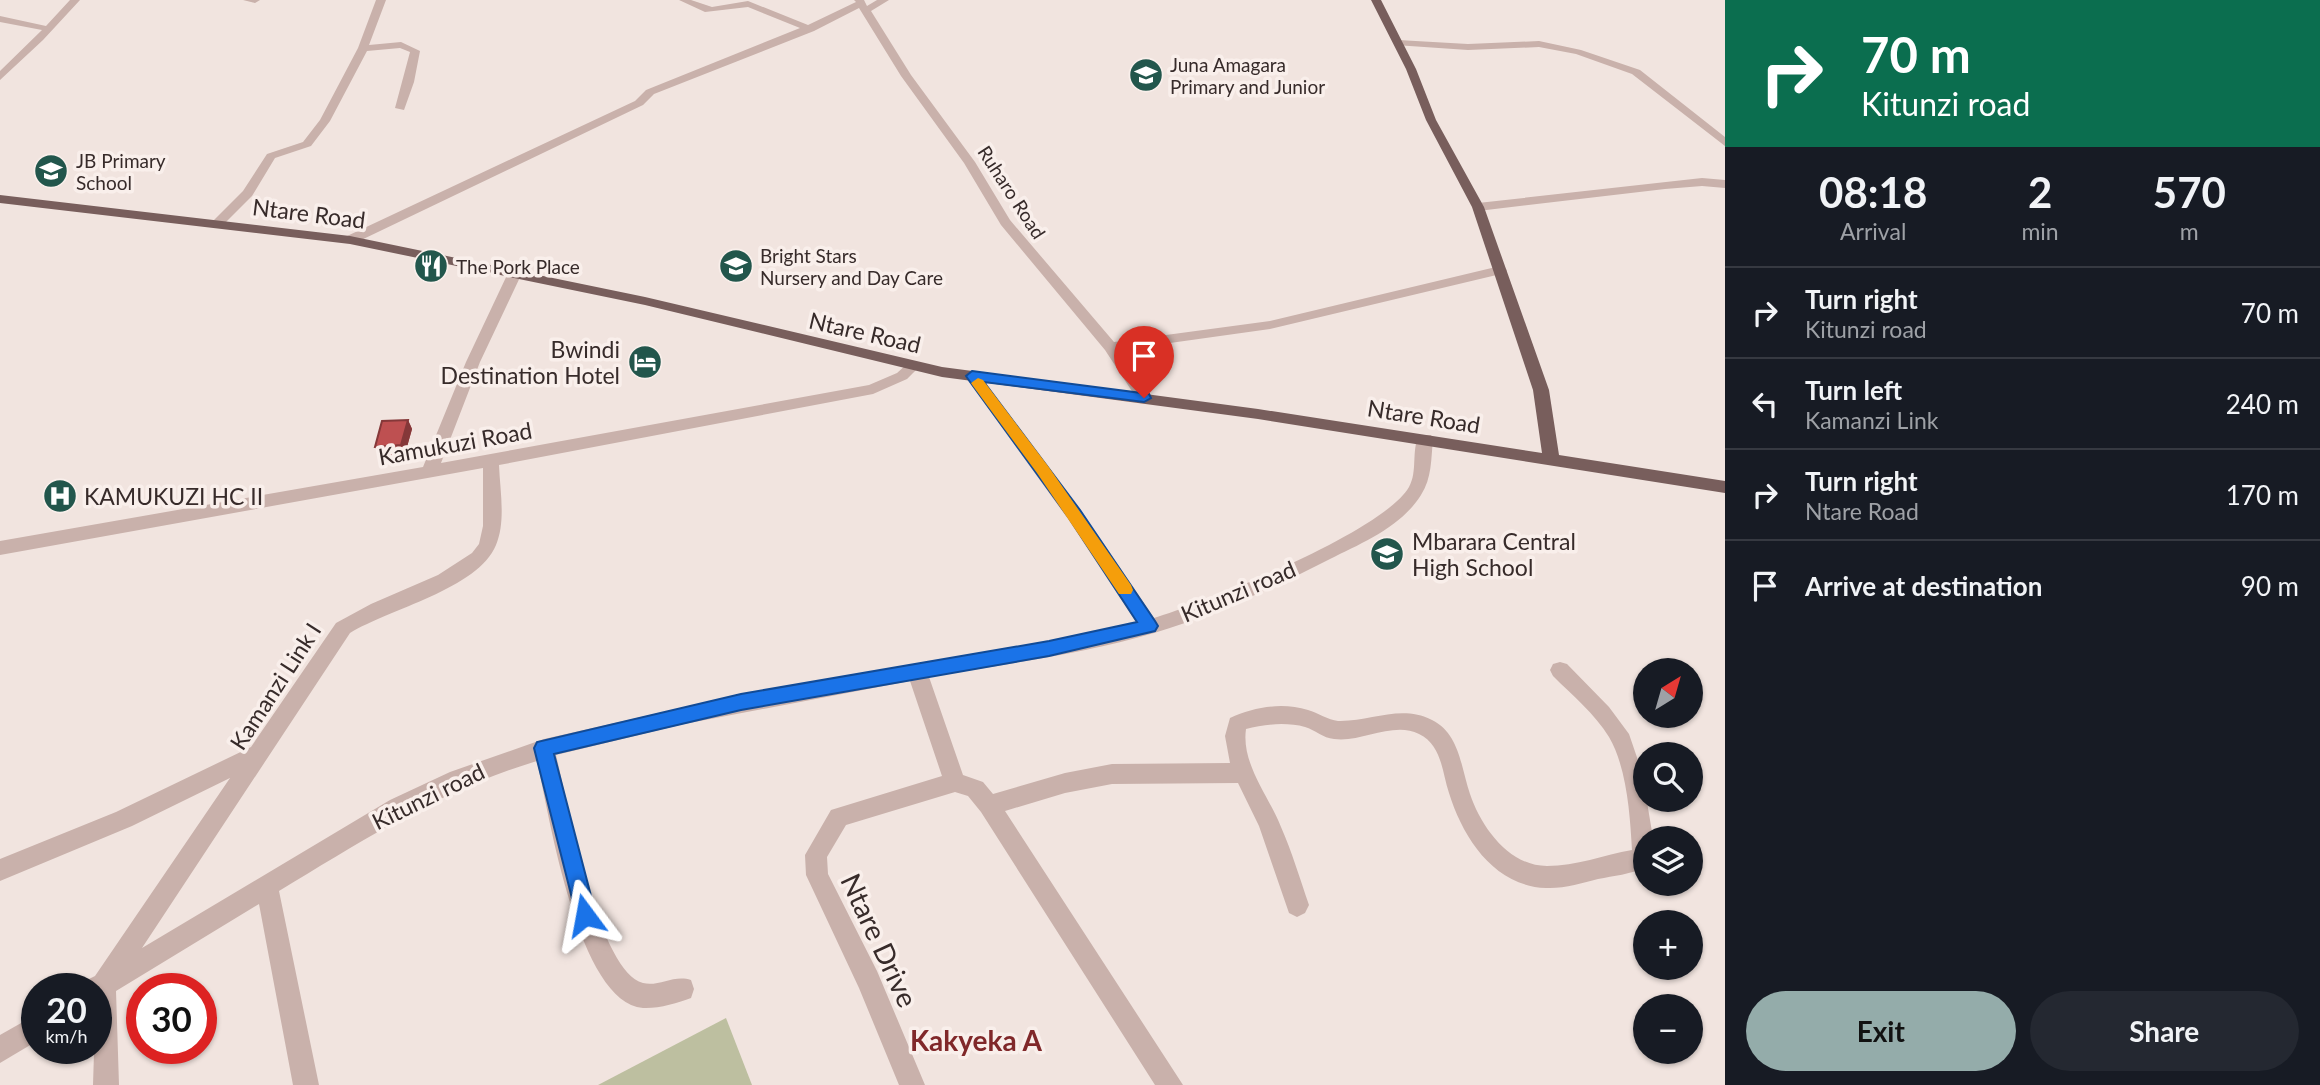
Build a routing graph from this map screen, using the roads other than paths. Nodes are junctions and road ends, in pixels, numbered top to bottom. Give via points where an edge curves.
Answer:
1 (75, 0) edge
2 (248, 0) edge
3 (255, 0) edge
4 (381, 0) edge
5 (684, 0) edge
6 (884, 0) edge
7 (1376, 0) edge
8 (862, 5) edge
9 (0, 19) edge
10 (49, 29) junction
11 (811, 29) junction
12 (1398, 43) junction
13 (363, 48) junction
14 (0, 63) edge
15 (13, 64) junction
16 (0, 77) edge
17 (400, 107) dead end
18 (1725, 143) edge
19 (1722, 182) edge
20 (0, 199) edge
21 (1478, 207) junction
22 (217, 224) junction
23 (350, 240) junction
24 (1500, 270) junction
25 (515, 273) junction
26 (1110, 347) junction
27 (912, 367) junction
28 (972, 376) junction
29 (1144, 398) junction
30 (1425, 439) junction
31 (1551, 458) junction
32 (491, 459) junction
33 (430, 470) junction
34 (1725, 486) edge
35 (0, 548) edge
36 (1149, 626) junction
37 (1560, 670) dead end
38 (918, 671) junction
39 (544, 748) junction
40 (261, 752) junction
41 (1244, 774) junction
42 (955, 782) junction
43 (989, 805) junction
44 (0, 870) edge
45 (267, 886) junction
46 (1297, 905) dead end
47 (109, 973) edge
48 (112, 979) edge
49 (682, 989) dead end
50 (21, 1037) edge
51 (0, 1050) edge
52 (105, 1064) edge
53 (106, 1085) edge
54 (306, 1085) edge
55 (912, 1085) edge
56 (1170, 1085) edge

1 - 10 street
2 - 3 street
4 - 13 street
5 - 11 street via 712,12 750,4
6 - 8 street
7 - 12 main road
8 - 11 street
8 - 26 street, Ruharo Road via 906,76 970,162 1005,222
9 - 10 street
10 - 15 street
11 - 23 street via 650,92 639,103
12 - 18 street via 1468,47 1539,44 1578,52 1636,72
12 - 21 main road via 1431,120
13 - 17 street via 401,45 415,51
13 - 22 street via 333,109 315,134 300,147 271,156 248,193
14 - 15 street
15 - 16 street
19 - 21 street
20 - 22 main road, Ntare Road
21 - 24 main road
22 - 23 main road, Ntare Road
23 - 25 main road, Ntare Road
24 - 26 street via 1270,326
24 - 31 main road via 1541,390
25 - 27 main road, Ntare Road
25 - 33 street
26 - 29 street, Ruharo Road
27 - 28 main road, Ntare Road
27 - 32 street, Kamukuzi Road via 873,389
28 - 29 main road, Ntare Road
28 - 36 street
29 - 30 main road, Ntare Road
30 - 31 main road, Ntare Road
30 - 36 street, Kitunzi road via 1415,491 1390,517 1256,587
31 - 34 main road, Ntare Road
32 - 33 street, Kamukuzi Road
32 - 40 street, Kamanzi Link I via 491,529 480,557 463,571 362,615 343,628
33 - 35 street, Kamukuzi Road
36 - 38 street, Kitunzi road
37 - 41 street via 1617,732 1627,760 1643,846 1643,855 1637,860 1545,877 1508,863 1488,847 1472,821 1457,787 1448,747 1436,733 1408,721 1353,731 1331,729 1305,718 1250,718 1237,724 1234,734
38 - 39 street, Kitunzi road via 741,702
38 - 42 street
39 - 45 street, Kitunzi road via 449,780
39 - 49 street via 585,915 600,954 623,985 643,996
40 - 44 street via 124,819
40 - 47 street, Kamanzi Link I
41 - 43 street via 1112,774
41 - 46 street via 1269,824
42 - 43 street via 975,789
42 - 55 street, Ntare Drive via 839,817 816,855 817,875
43 - 56 street
45 - 48 street, Kitunzi road
45 - 54 street
50 - 51 street
52 - 53 street

